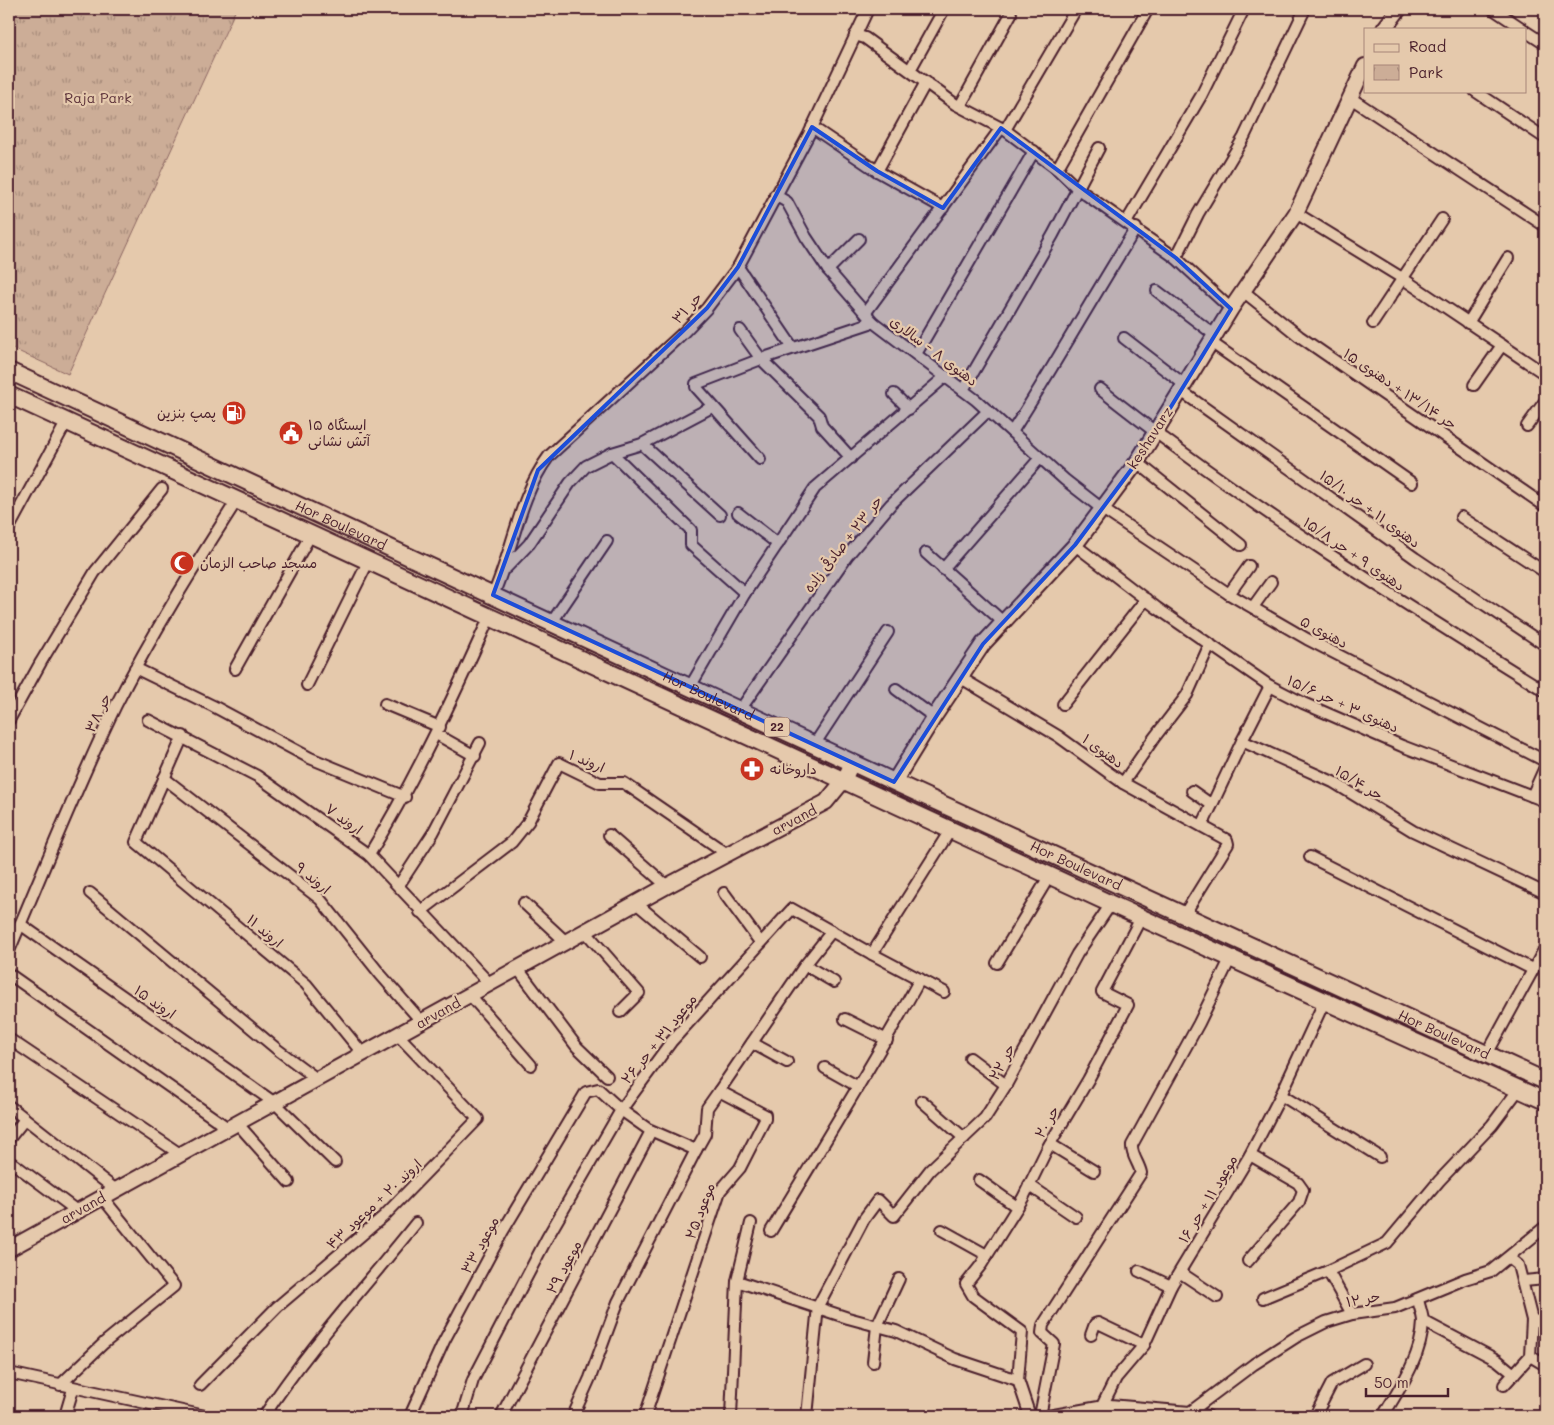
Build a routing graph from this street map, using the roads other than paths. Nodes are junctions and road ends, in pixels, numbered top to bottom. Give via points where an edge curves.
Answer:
1 (868, 9) edge
2 (944, 9) edge
3 (1076, 9) edge
4 (1148, 9) edge
5 (1244, 9) edge
6 (1304, 9) edge
7 (1399, 9) edge
8 (1493, 9) edge
9 (1011, 14) dead end
10 (1385, 28) edge
11 (1521, 28) edge
12 (1526, 31) edge
13 (855, 35) junction
14 (1545, 44) edge
15 (1364, 68) edge
16 (910, 70) junction
17 (926, 82) junction
18 (1476, 92) edge
19 (1349, 97) junction
20 (960, 106) junction
21 (812, 127) junction
22 (1003, 129) junction
23 (1545, 138) edge
24 (1099, 148) dead end
25 (1034, 151) junction
26 (1057, 169) junction
27 (877, 170) junction
28 (1078, 189) junction
29 (775, 195) junction
30 (943, 208) junction
31 (1296, 213) junction
32 (1442, 219) dead end
33 (1127, 221) junction
34 (1545, 226) edge
35 (1136, 228) junction
36 (859, 239) dead end
37 (1176, 258) junction
38 (1508, 258) dead end
39 (738, 267) junction
40 (828, 270) junction
41 (1402, 278) junction
42 (1243, 291) junction
43 (1157, 292) dead end
44 (1231, 310) junction
45 (866, 312) junction
46 (873, 322) junction
47 (1468, 323) junction
48 (1373, 324) dead end
49 (740, 330) dead end
50 (1124, 338) dead end
51 (1214, 339) junction
52 (1502, 345) junction
53 (793, 348) junction
54 (916, 354) junction
55 (761, 359) junction
56 (9, 372) edge
57 (1545, 374) edge
58 (946, 376) junction
59 (1474, 385) dead end
60 (1183, 388) junction
61 (1100, 389) dead end
62 (963, 390) junction
63 (894, 394) dead end
64 (9, 395) edge
65 (1545, 401) edge
66 (712, 407) junction
67 (909, 409) junction
68 (988, 411) junction
69 (66, 422) junction
70 (1527, 426) dead end
71 (1012, 432) junction
72 (1154, 432) junction
73 (642, 444) junction
74 (612, 453) junction
75 (851, 458) junction
76 (1040, 458) junction
77 (760, 459) dead end
78 (1137, 462) junction
79 (1412, 483) dead end
80 (162, 489) dead end
81 (237, 500) junction
82 (1545, 506) edge
83 (1101, 508) junction
84 (738, 513) dead end
85 (720, 515) dead end
86 (1461, 517) dead end
87 (9, 528) edge
88 (311, 534) junction
89 (607, 541) dead end
90 (778, 544) junction
91 (1075, 545) junction
92 (1241, 545) dead end
93 (926, 553) dead end
94 (369, 560) junction
95 (1249, 566) dead end
96 (505, 568) junction
97 (943, 569) junction
98 (1545, 572) edge
99 (1271, 582) dead end
100 (745, 593) junction
101 (1228, 594) junction
102 (493, 595) junction
103 (1146, 599) junction
104 (1253, 607) junction
105 (490, 616) junction
106 (1002, 621) junction
107 (552, 622) junction
108 (888, 632) dead end
109 (1210, 644) junction
110 (1545, 645) edge
111 (135, 668) junction
112 (235, 669) dead end
113 (961, 678) junction
114 (307, 685) dead end
115 (1270, 686) junction
116 (690, 687) junction
117 (896, 690) dead end
118 (1545, 691) edge
119 (385, 704) dead end
120 (1063, 704) dead end
121 (740, 710) junction
122 (934, 717) junction
123 (9, 720) edge
124 (148, 720) dead end
125 (438, 731) junction
126 (183, 736) junction
127 (1242, 741) junction
128 (480, 743) dead end
129 (814, 745) junction
130 (475, 756) junction
131 (1545, 761) edge
132 (852, 763) junction
133 (1545, 767) edge
134 (164, 778) junction
135 (844, 780) junction
136 (894, 782) junction
137 (1123, 783) junction
138 (1192, 791) dead end
139 (1532, 796) junction
140 (405, 797) junction
141 (1545, 801) edge
142 (1212, 805) junction
143 (1202, 826) junction
144 (951, 828) junction
145 (609, 835) dead end
146 (370, 855) junction
147 (729, 855) junction
148 (1310, 857) dead end
149 (1050, 875) junction
150 (399, 885) junction
151 (667, 886) junction
152 (90, 893) dead end
153 (724, 893) dead end
154 (1545, 893) edge
155 (524, 903) dead end
156 (638, 904) junction
157 (1111, 904) junction
158 (420, 912) junction
159 (1184, 915) junction
160 (1142, 916) junction
161 (20, 924) junction
162 (832, 931) junction
163 (585, 932) junction
164 (566, 942) junction
165 (760, 942) junction
166 (1545, 948) edge
167 (9, 951) edge
168 (872, 954) junction
169 (700, 957) dead end
170 (1232, 957) junction
171 (997, 963) dead end
172 (805, 965) junction
173 (518, 968) junction
174 (1532, 969) junction
175 (9, 974) edge
176 (920, 979) junction
177 (834, 982) dead end
178 (490, 984) junction
179 (944, 992) dead end
180 (470, 995) junction
181 (1325, 1000) junction
182 (620, 1012) dead end
183 (844, 1018) dead end
184 (422, 1022) junction
185 (398, 1035) junction
186 (9, 1039) edge
187 (887, 1040) junction
188 (752, 1043) junction
189 (363, 1054) junction
190 (1486, 1054) junction
191 (970, 1058) dead end
192 (787, 1062) dead end
193 (531, 1065) dead end
194 (825, 1068) dead end
195 (607, 1076) dead end
196 (317, 1079) junction
197 (1545, 1081) edge
198 (1006, 1085) junction
199 (857, 1086) junction
200 (1519, 1089) junction
201 (719, 1091) junction
202 (1281, 1095) junction
203 (922, 1101) dead end
204 (1545, 1101) edge
205 (275, 1103) junction
206 (9, 1106) edge
207 (620, 1110) junction
208 (25, 1118) junction
209 (233, 1126) junction
210 (651, 1131) junction
211 (964, 1138) junction
212 (9, 1139) edge
213 (1050, 1144) junction
214 (696, 1150) junction
215 (180, 1154) junction
216 (1250, 1155) junction
217 (1380, 1157) dead end
218 (335, 1162) dead end
219 (14, 1164) dead end
220 (1094, 1171) dead end
221 (979, 1180) dead end
222 (289, 1182) dead end
223 (1030, 1185) junction
224 (116, 1190) junction
225 (102, 1198) junction
226 (1018, 1207) junction
227 (77, 1211) junction
228 (1076, 1217) dead end
229 (416, 1223) dead end
230 (751, 1223) dead end
231 (1545, 1227) edge
232 (942, 1230) dead end
233 (771, 1232) dead end
234 (9, 1249) edge
235 (987, 1255) junction
236 (1510, 1258) junction
237 (1248, 1261) dead end
238 (1139, 1271) dead end
239 (1328, 1271) junction
240 (1181, 1273) junction
241 (899, 1279) dead end
242 (1545, 1279) edge
243 (737, 1281) junction
244 (1524, 1281) junction
245 (1172, 1286) junction
246 (1217, 1297) dead end
247 (1263, 1298) dead end
248 (1418, 1299) junction
249 (818, 1306) junction
250 (1352, 1314) junction
251 (1532, 1320) junction
252 (1423, 1321) junction
253 (1545, 1322) edge
254 (877, 1326) junction
255 (1091, 1335) dead end
256 (1144, 1345) junction
257 (1530, 1356) junction
258 (873, 1362) dead end
259 (1364, 1364) dead end
260 (1545, 1365) edge
261 (9, 1373) edge
262 (1514, 1374) junction
263 (1018, 1380) junction
264 (200, 1384) dead end
265 (60, 1385) junction
266 (1504, 1385) dead end
267 (73, 1389) junction
268 (1102, 1406) junction
269 (1190, 1412) junction
270 (176, 1413) edge
271 (65, 1416) edge
272 (205, 1416) edge
273 (264, 1416) edge
274 (410, 1416) edge
275 (462, 1416) edge
276 (501, 1416) edge
277 (572, 1416) edge
278 (645, 1416) edge
279 (731, 1416) edge
280 (807, 1416) edge
281 (1030, 1416) edge
282 (1040, 1416) edge
283 (1048, 1416) edge
284 (1208, 1416) edge
285 (1316, 1416) edge
286 (1383, 1416) edge

1 - 13 street, حر ۳۱
2 - 16 street
3 - 22 street
4 - 26 street
5 - 33 street via 1201,96
6 - 37 street via 1244,137
7 - 10 street
8 - 11 street
9 - 20 street
12 - 14 street
13 - 16 street
13 - 21 street, حر ۳۱
15 - 19 street, keshavarz
16 - 17 street
17 - 20 street
17 - 27 street
18 - 23 street
19 - 31 street, keshavarz
19 - 34 street
20 - 22 street
21 - 27 street
21 - 29 street, حر ۳۱
22 - 25 street
22 - 30 street
24 - 28 street
25 - 26 street
25 - 54 street
26 - 28 street
27 - 30 street
28 - 33 street
28 - 62 street
29 - 39 street, حر ۳۱
29 - 40 street, دهنوی ۸ - سالاری via 787,202
30 - 45 street
31 - 41 street
31 - 42 street, keshavarz
32 - 41 street
33 - 35 street
35 - 37 street
35 - 71 street
36 - 40 street
37 - 44 street
38 - 47 street
39 - 53 street
39 - 96 street, حر ۳۱ via 684,332 549,456 538,470 511,539
40 - 45 street, دهنوی ۸ - سالاری
41 - 47 street
41 - 48 street
42 - 44 street, keshavarz
42 - 82 street, حر ۱۳/۱۴ + دهنوی ۱۵ via 1300,336
43 - 51 street
44 - 51 street, keshavarz
45 - 46 street, دهنوی ۸ - سالاری
46 - 53 street
46 - 54 street, دهنوی ۸ - سالاری
47 - 52 street
49 - 55 street
50 - 60 street, دهنوی ۱۱ + حر ۱۵/۱۰
51 - 60 street, keshavarz
51 - 79 street
52 - 57 street
52 - 59 street
53 - 55 street
54 - 58 street, دهنوی ۸ - سالاری
55 - 66 street via 696,384
55 - 75 street via 819,416 822,426
56 - 102 main road, Hor Boulevard / 22
58 - 62 street, دهنوی ۸ - سالاری
58 - 67 street
60 - 72 street, keshavarz
60 - 110 street, دهنوی ۱۱ + حر ۱۵/۱۰ via 1415,558
61 - 72 street, دهنوی ۹ + حر ۱۵/۸
62 - 68 street, دهنوی ۸ - سالاری
63 - 67 street
64 - 69 main road, Hor Boulevard / 22
65 - 70 street
66 - 73 street
66 - 77 street
67 - 75 street
68 - 71 street, دهنوی ۸ - سالاری
68 - 121 street, حر ۲۳ + صادقی زاده via 891,504 847,556
69 - 81 main road, Hor Boulevard / 22
69 - 87 street
71 - 76 street, دهنوی ۸ - سالاری
72 - 78 street, keshavarz
72 - 118 street, دهنوی ۹ + حر ۱۵/۸ via 1388,594
73 - 74 street
73 - 85 street
74 - 96 street via 586,466 570,483 529,544
74 - 100 street via 691,530 691,545
75 - 90 street via 815,488
76 - 83 street, دهنوی ۸ - سالاری
76 - 97 street
78 - 83 street, keshavarz
78 - 92 street
80 - 123 street via 96,572
81 - 88 main road, Hor Boulevard / 22
81 - 111 street, حر ۳۸
83 - 91 street, keshavarz
83 - 101 street, دهنوی ۵
84 - 90 street
86 - 98 street
88 - 94 main road, Hor Boulevard / 22
88 - 112 street
89 - 107 street
90 - 100 street
91 - 103 street, دهنوی ۳ + حر ۱۵/۶
91 - 106 street, keshavarz
93 - 97 street
94 - 105 main road, Hor Boulevard / 22
94 - 114 street
95 - 101 street
96 - 102 street, حر ۳۱
97 - 106 street
99 - 104 street
100 - 116 street
101 - 104 street, دهنوی ۵
102 - 107 main road, Hor Boulevard / 22
103 - 109 street, دهنوی ۳ + حر ۱۵/۶
103 - 120 street
104 - 131 street, دهنوی ۵ via 1307,639
105 - 125 street
105 - 135 main road, Hor Boulevard / 22
106 - 113 street, keshavarz
107 - 116 main road, Hor Boulevard / 22
108 - 129 street
109 - 115 street, دهنوی ۳ + حر ۱۵/۶
109 - 137 street via 1188,695
111 - 140 street via 310,758
111 - 161 street, حر ۳۸ via 62,822
113 - 122 street, keshavarz
113 - 137 street, دهنوی ۱ via 1058,736
115 - 127 street
115 - 139 street, دهنوی ۳ + حر ۱۵/۶ via 1402,746
116 - 121 main road, Hor Boulevard / 22
117 - 122 street
119 - 125 street
121 - 129 main road, Hor Boulevard / 22
122 - 136 street, keshavarz
124 - 126 street, اروند ۷
125 - 130 street
125 - 140 street
126 - 134 street
126 - 146 street, اروند ۷ via 257,776
127 - 142 street
127 - 154 street, حر ۱۵/۴ via 1333,782 1413,831
128 - 130 street
129 - 132 main road, Hor Boulevard / 22
130 - 150 street via 433,833
132 - 135 street, arvand
132 - 136 main road, Hor Boulevard / 22
133 - 139 street
134 - 184 street, اروند ۹ via 320,899
134 - 189 street, اروند ۱۱ via 136,842 306,984
135 - 144 main road, Hor Boulevard / 22
135 - 147 street, arvand via 826,802
136 - 159 main road, Hor Boulevard / 22
137 - 143 street, دهنوی ۱
138 - 142 street
139 - 141 street, دهنوی ۳ + حر ۱۵/۶
140 - 146 street
142 - 143 street
143 - 159 street, دهنوی ۱ via 1227,840 1228,844
144 - 149 main road, Hor Boulevard / 22
144 - 168 street
145 - 151 street
146 - 150 street, اروند ۷
147 - 151 street, arvand
147 - 158 street, اروند ۱ via 624,783 600,783 559,763 528,822 512,842
148 - 174 street
149 - 157 main road, Hor Boulevard / 22
149 - 171 street
150 - 158 street, اروند ۷
151 - 156 street, arvand
152 - 196 street
153 - 165 street
155 - 164 street
156 - 163 street, arvand
156 - 169 street
157 - 160 main road, Hor Boulevard / 22
157 - 198 street, حر ۲۲ via 1077,954
158 - 178 street, اروند ۷
159 - 190 main road, Hor Boulevard / 22
160 - 170 main road, Hor Boulevard / 22
160 - 213 street, حر ۲۰ via 1102,992 1128,1005
161 - 167 street, حر ۳۸
161 - 205 street, اروند ۱۵
162 - 165 street, موعود ۳۱ + حر ۲۶ via 792,909
162 - 168 street, موعود ۳۱ + حر ۲۶
162 - 172 street
163 - 164 street, arvand
163 - 182 street via 639,993
164 - 173 street, arvand
165 - 207 street, موعود ۳۱ + حر ۲۶ via 671,1042
166 - 174 street
168 - 176 street, موعود ۳۱ + حر ۲۶
170 - 181 main road, Hor Boulevard / 22
170 - 282 street via 1131,1148 1141,1174 1043,1325 1042,1332 1054,1344
172 - 177 street
172 - 188 street
173 - 178 street, arvand
173 - 195 street via 577,1047
174 - 190 street
175 - 209 street
176 - 179 street, موعود ۳۱ + حر ۲۶
176 - 187 street
178 - 180 street, arvand
180 - 184 street, arvand
180 - 193 street
181 - 200 main road, Hor Boulevard / 22
181 - 202 street, موعود ۱۱ + حر ۱۶
183 - 187 street
184 - 185 street, arvand
185 - 189 street, arvand
185 - 264 street, اروند ۲۰ + موعود ۴۳ via 478,1119 384,1216 277,1307
186 - 215 street
187 - 199 street
188 - 192 street
188 - 201 street
189 - 196 street, arvand
190 - 197 main road, Hor Boulevard / 22
191 - 198 street
194 - 199 street
196 - 205 street, arvand
198 - 211 street, حر ۲۲ via 986,1118
199 - 233 street
200 - 204 main road, Hor Boulevard / 22
200 - 239 street via 1492,1125 1438,1181 1387,1243
201 - 214 street via 707,1108 705,1134
201 - 278 street, موعود ۲۵ via 765,1115 740,1168 720,1191
202 - 216 street, موعود ۱۱ + حر ۱۶
202 - 217 street
203 - 211 street
205 - 209 street, arvand
205 - 218 street, اروند ۱۵
206 - 208 street
207 - 210 street
207 - 274 street, موعود ۳۳ via 598,1089 586,1092 503,1232 444,1341
207 - 275 street, موعود ۳۱ + حر ۲۶ via 547,1238 473,1380
208 - 212 street
208 - 224 street
209 - 215 street, arvand
209 - 222 street
210 - 214 street
210 - 276 street, موعود ۲۹
211 - 249 street, حر ۲۲ via 930,1170 894,1216 878,1200 864,1219
213 - 220 street
213 - 223 street, حر ۲۰
214 - 277 street via 618,1302
215 - 224 street, arvand
216 - 237 street via 1303,1190 1299,1202
216 - 240 street, موعود ۱۱ + حر ۱۶
219 - 227 street
221 - 226 street
223 - 226 street, حر ۲۰
223 - 228 street
224 - 225 street, arvand
225 - 227 street, arvand
225 - 265 street via 174,1286 104,1343
226 - 235 street, حر ۲۰
227 - 234 street, arvand
229 - 273 street via 335,1320
230 - 243 street
231 - 236 street, حر ۱۲
232 - 235 street
235 - 263 street, حر ۲۰ via 968,1280 966,1288 1022,1332
236 - 244 street via 1518,1265
236 - 248 street, حر ۱۲ via 1491,1271
238 - 245 street
239 - 247 street
239 - 250 street
240 - 245 street, موعود ۱۱ + حر ۱۶
240 - 246 street
241 - 254 street
242 - 244 street
243 - 249 street
243 - 279 street
244 - 251 street
245 - 256 street, موعود ۱۱ + حر ۱۶
248 - 250 street, حر ۱۲ via 1395,1308
248 - 252 street
249 - 254 street
249 - 280 street
250 - 269 street, حر ۱۲ via 1296,1337
251 - 253 street
251 - 257 street
252 - 262 street via 1497,1360
252 - 286 street via 1411,1369
254 - 258 street
254 - 263 street
255 - 256 street via 1098,1323
256 - 268 street, موعود ۱۱ + حر ۱۶ via 1116,1378
257 - 260 street
257 - 262 street
259 - 285 street via 1332,1383
261 - 265 street
262 - 266 street
263 - 281 street
265 - 267 street
267 - 270 street
267 - 271 street
268 - 269 street
268 - 283 street
269 - 284 street
270 - 272 street

